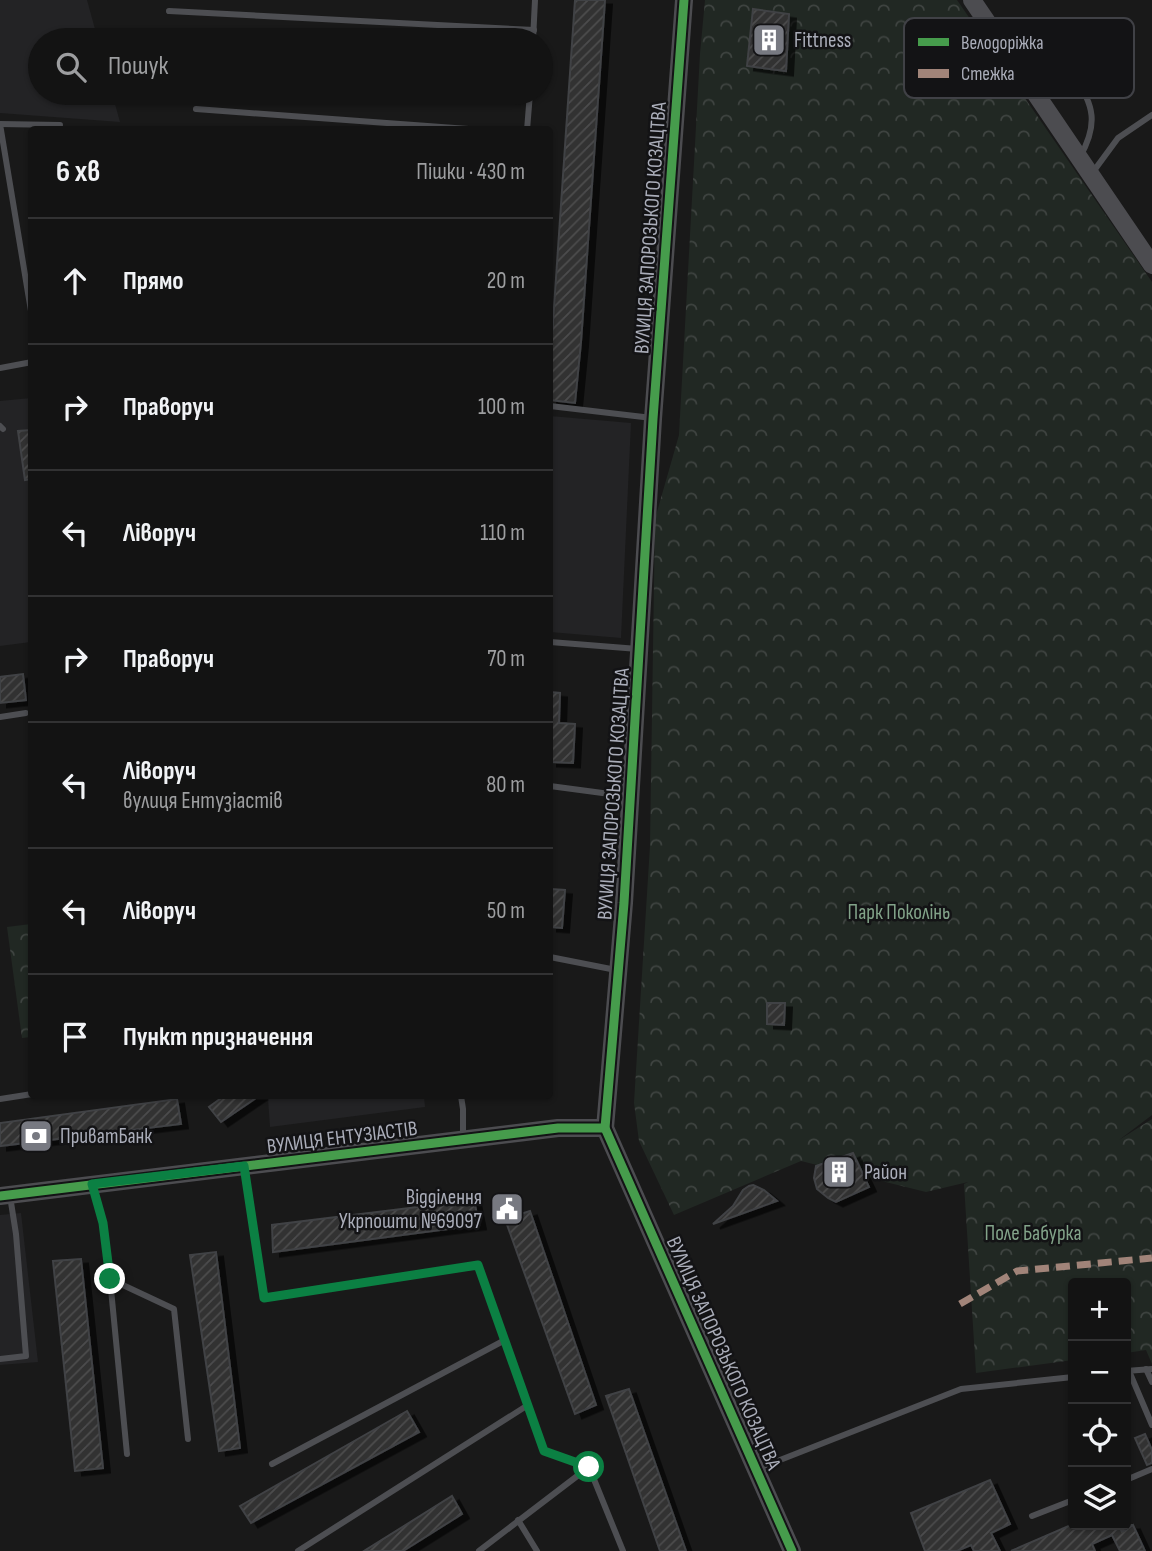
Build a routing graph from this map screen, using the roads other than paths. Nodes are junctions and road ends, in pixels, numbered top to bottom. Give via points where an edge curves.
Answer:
1 (535, 0) edge
2 (684, 0) edge
3 (972, 0) edge
4 (169, 11) dead end
5 (984, 18) edge
6 (496, 28) edge
7 (534, 28) edge
8 (1038, 98) edge
9 (1087, 98) edge
10 (529, 105) edge
11 (196, 109) dead end
12 (1152, 115) edge
13 (0, 124) edge
14 (60, 125) dead end
15 (428, 126) edge
16 (527, 126) edge
17 (1079, 159) junction
18 (1090, 176) junction
19 (1152, 265) edge
20 (28, 293) edge
21 (28, 363) edge
22 (0, 368) edge
23 (553, 406) edge
24 (653, 419) junction
25 (553, 642) edge
26 (640, 650) junction
27 (26, 713) dead end
28 (0, 718) edge
29 (553, 786) edge
30 (610, 794) dead end
31 (553, 958) edge
32 (618, 970) junction
33 (28, 1095) edge
34 (0, 1099) edge
35 (461, 1099) edge
36 (605, 1128) junction
37 (463, 1140) junction
38 (244, 1166) junction
39 (92, 1184) junction
40 (5, 1195) edge
41 (110, 1279) junction
42 (505, 1340) junction
43 (0, 1359) edge
44 (1149, 1369) edge
45 (1131, 1371) edge
46 (1068, 1378) edge
47 (1131, 1378) edge
48 (1152, 1382) edge
49 (528, 1405) junction
50 (1152, 1425) edge
51 (188, 1439) dead end
52 (127, 1454) dead end
53 (272, 1464) dead end
54 (589, 1467) junction
55 (755, 1468) junction
56 (1152, 1469) edge
57 (1131, 1478) edge
58 (1068, 1502) edge
59 (1032, 1516) dead end
60 (518, 1520) junction
61 (298, 1551) edge
62 (479, 1551) edge
63 (537, 1551) edge
64 (623, 1551) edge
65 (792, 1551) edge

1 - 7 lane
2 - 24 street, ВУЛИЦЯ ЗАПОРОЗЬКОГО КОЗАЦТВА
3 - 5 street
4 - 6 lane
8 - 17 street
9 - 17 lane via 1092,125
10 - 16 lane
11 - 15 lane
12 - 18 lane via 1118,138
13 - 14 lane
13 - 20 lane
17 - 18 street
18 - 19 street
21 - 22 lane
23 - 24 lane
24 - 26 street, ВУЛИЦЯ ЗАПОРОЗЬКОГО КОЗАЦТВА
25 - 26 lane
26 - 32 street, ВУЛИЦЯ ЗАПОРОЗЬКОГО КОЗАЦТВА
27 - 28 lane
29 - 30 lane
31 - 32 lane
32 - 36 street, ВУЛИЦЯ ЗАПОРОЗЬКОГО КОЗАЦТВА
33 - 34 lane
35 - 37 lane
36 - 37 street, ВУЛИЦЯ ЕНТУЗІАСТІВ via 558,1128
36 - 55 street, ВУЛИЦЯ ЗАПОРОЗЬКОГО КОЗАЦТВА
37 - 38 street, ВУЛИЦЯ ЕНТУЗІАСТІВ
38 - 39 street, ВУЛИЦЯ ЕНТУЗІАСТІВ
38 - 42 lane via 264,1298 478,1265
39 - 40 street, ВУЛИЦЯ ЕНТУЗІАСТІВ
39 - 41 lane via 103,1223
40 - 43 lane via 16,1234 26,1356
41 - 51 lane via 174,1309
41 - 52 lane
42 - 49 lane
42 - 53 lane
44 - 45 lane
44 - 48 lane
46 - 55 lane via 961,1389
47 - 50 lane
49 - 54 lane via 544,1451
49 - 61 lane
54 - 60 lane
54 - 64 lane
55 - 65 street, ВУЛИЦЯ ЗАПОРОЗЬКОГО КОЗАЦТВА
56 - 57 lane
58 - 59 lane
60 - 62 lane
60 - 63 lane

